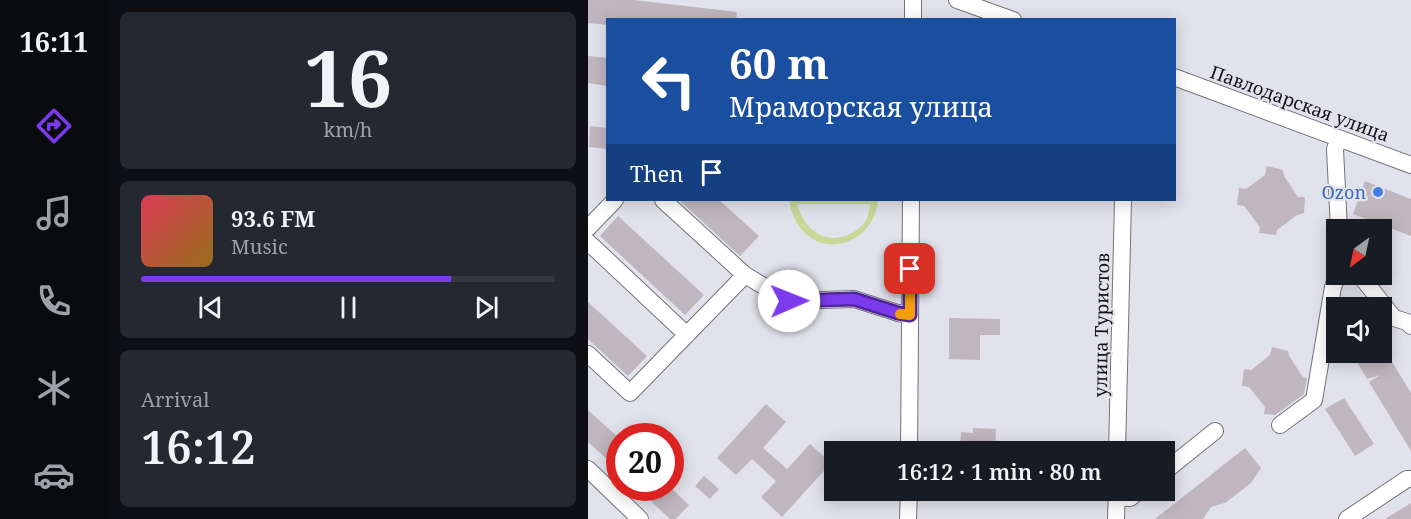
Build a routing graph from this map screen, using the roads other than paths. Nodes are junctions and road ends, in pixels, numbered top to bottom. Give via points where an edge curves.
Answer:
1 (913, 0) edge
2 (957, 0) edge
3 (913, 18) edge
4 (1007, 18) edge
5 (1176, 78) edge
6 (1339, 138) junction
7 (1411, 165) edge
8 (614, 201) edge
9 (664, 201) edge
10 (911, 201) edge
11 (1123, 201) edge
12 (1339, 219) edge
13 (588, 228) edge
14 (588, 242) edge
15 (745, 275) junction
16 (1334, 285) edge
17 (1368, 285) edge
18 (910, 315) junction
19 (1411, 326) edge
20 (686, 334) junction
21 (588, 354) edge
22 (1280, 425) dead end
23 (1215, 431) dead end
24 (909, 441) edge
25 (1117, 441) edge
26 (1175, 462) edge
27 (588, 469) edge
28 (1411, 478) edge
29 (909, 501) edge
30 (1116, 501) edge
31 (640, 519) edge
32 (908, 519) edge
33 (1116, 519) edge
34 (1347, 519) edge

1 - 3 street
2 - 4 street
5 - 6 street, Павлодарская улица
6 - 7 street, Павлодарская улица
6 - 12 street via 1335,150
8 - 13 street
9 - 15 street
10 - 18 street
11 - 25 street, улица Туристов
14 - 20 street
15 - 18 street via 789,301 854,299
15 - 20 street
16 - 22 street via 1314,400
17 - 19 street via 1394,318
18 - 24 street
20 - 21 street via 630,393
23 - 26 street
27 - 31 street
28 - 34 street
29 - 32 street
30 - 33 street

